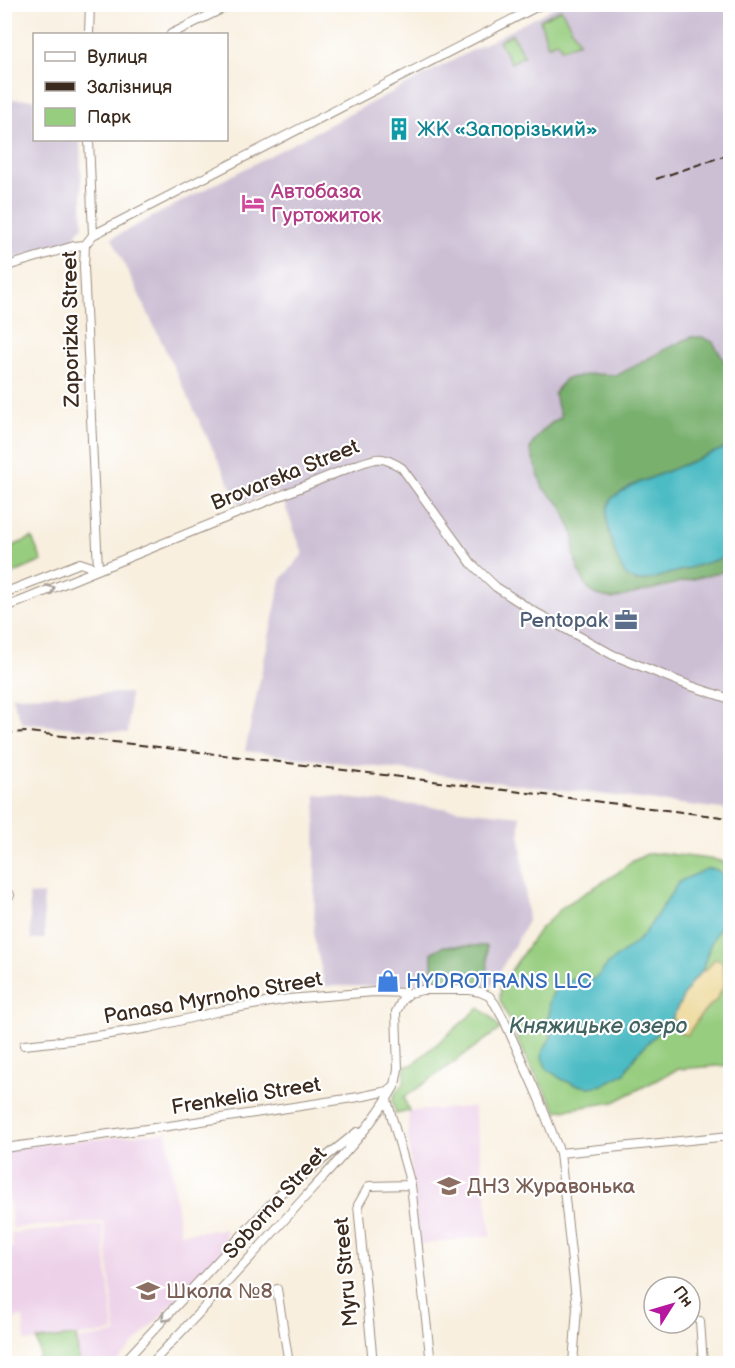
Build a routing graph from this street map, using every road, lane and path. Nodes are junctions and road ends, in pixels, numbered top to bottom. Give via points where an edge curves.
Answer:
1 (90, 4) edge
2 (232, 4) edge
3 (542, 4) edge
4 (88, 33) edge
5 (173, 33) edge
6 (89, 141) edge
7 (93, 235) junction
8 (85, 245) junction
9 (4, 267) edge
10 (98, 570) junction
11 (4, 593) edge
12 (4, 608) edge
13 (730, 699) edge
14 (410, 993) junction
15 (24, 1045) dead end
16 (395, 1085) junction
17 (387, 1100) junction
18 (374, 1118) junction
19 (730, 1136) edge
20 (4, 1148) edge
21 (560, 1153) junction
22 (411, 1185) junction
23 (277, 1289) dead end
24 (701, 1335) edge
25 (122, 1364) edge
26 (151, 1364) edge
27 (289, 1364) edge
28 (373, 1364) edge
29 (431, 1364) edge
30 (573, 1364) edge
31 (703, 1364) edge

1 - 4 street
2 - 5 street
3 - 7 street, Zaporizka Street
6 - 7 street
7 - 8 street, Zaporizka Street
8 - 9 street
8 - 10 street, Zaporizka Street
10 - 11 street, Brovarska Street via 80,563
12 -> 10 street, Brovarska Street
10 - 13 street, Brovarska Street via 373,458 386,458 402,468 472,564 496,587 614,655
14 - 15 street, Panasa Myrnoho Street via 288,999 149,1028
14 - 16 street via 396,1012
14 - 21 street, Panasa Myrnoho Street via 470,990 492,999
16 - 17 street, Soborna Street
16 - 20 street, Frenkelia Street via 388,1091 359,1097
17 - 18 street, Soborna Street
17 - 22 street
18 -> 25 street, Soborna Street via 281,1193
18 - 26 street, Soborna Street
19 - 21 street
21 - 30 street, Panasa Myrnoho Street via 576,1308
22 - 28 street, Myru Street via 369,1186 358,1205
22 - 29 street
23 - 27 street
24 - 31 street

